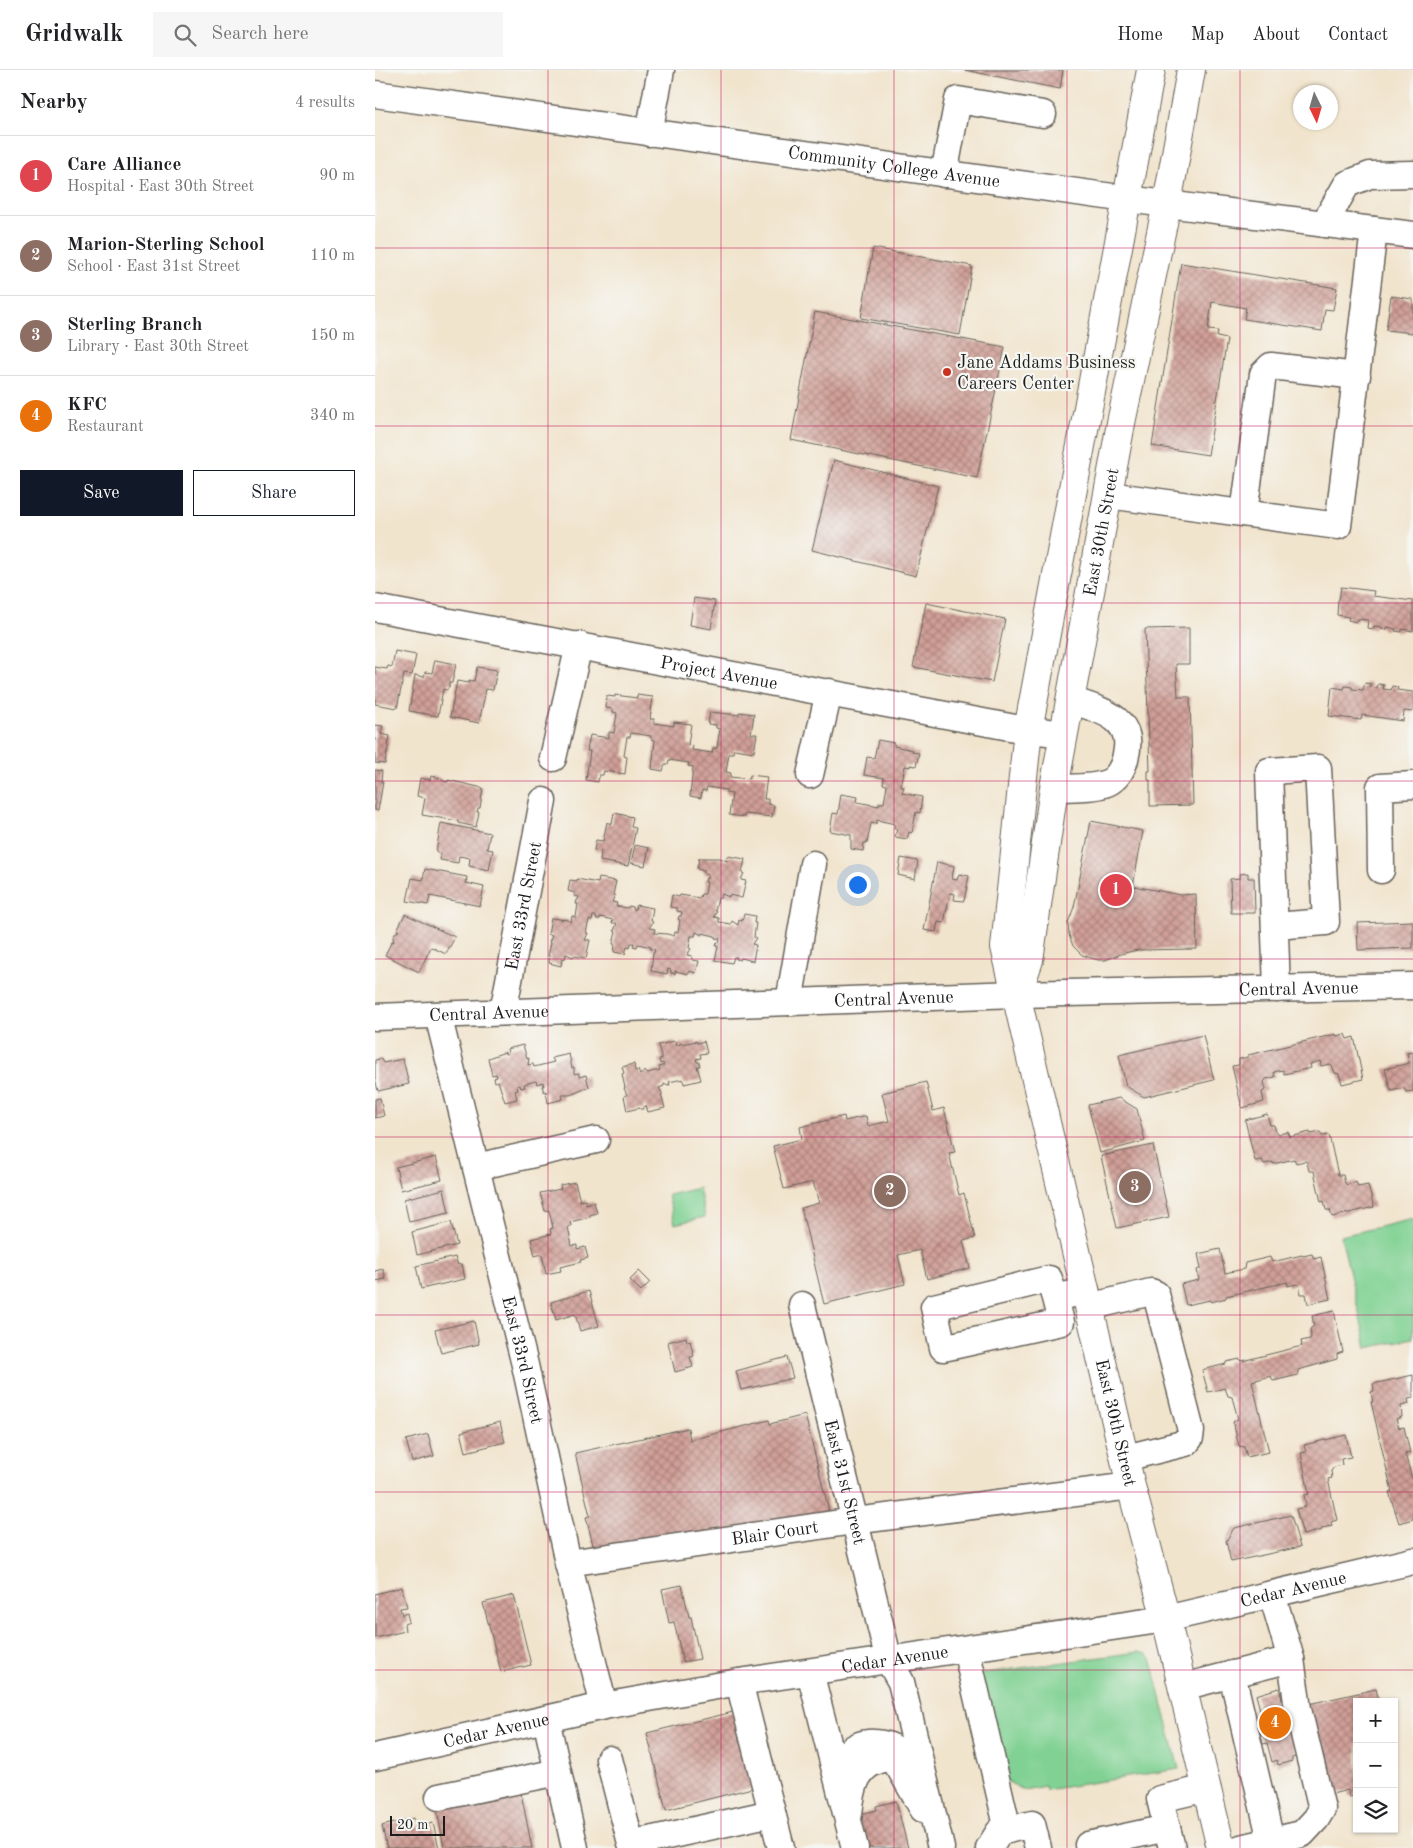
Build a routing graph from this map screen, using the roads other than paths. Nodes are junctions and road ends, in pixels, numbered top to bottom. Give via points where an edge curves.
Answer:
1 (661, 70) edge
2 (1151, 70) edge
3 (1191, 70) edge
4 (375, 94) edge
5 (1043, 114) dead end
6 (649, 133) junction
7 (944, 174) junction
8 (1413, 174) edge
9 (1127, 199) junction
10 (1167, 204) junction
11 (1324, 224) junction
12 (1375, 230) junction
13 (1413, 235) edge
14 (1357, 376) junction
15 (1108, 495) junction
16 (1245, 512) junction
17 (375, 608) edge
18 (579, 645) junction
19 (829, 692) junction
20 (1070, 700) junction
21 (1028, 730) junction
22 (1064, 734) junction
23 (553, 758) dead end
24 (810, 775) dead end
25 (1413, 785) edge
26 (1054, 788) junction
27 (543, 801) dead end
28 (813, 864) dead end
29 (1381, 870) dead end
30 (1275, 926) junction
31 (1413, 986) edge
32 (1277, 989) junction
33 (1017, 994) junction
34 (789, 1002) junction
35 (503, 1012) junction
36 (438, 1015) junction
37 (375, 1017) edge
38 (597, 1140) dead end
39 (476, 1167) junction
40 (1055, 1298) dead end
41 (1087, 1299) junction
42 (802, 1305) dead end
43 (1125, 1458) junction
44 (1131, 1486) junction
45 (854, 1521) junction
46 (1413, 1561) edge
47 (568, 1563) junction
48 (1272, 1594) junction
49 (1166, 1620) junction
50 (966, 1649) junction
51 (1291, 1659) junction
52 (889, 1661) junction
53 (810, 1672) junction
54 (1232, 1674) junction
55 (739, 1682) junction
56 (1183, 1687) junction
57 (604, 1706) junction
58 (546, 1719) junction
59 (910, 1722) junction
60 (827, 1741) junction
61 (375, 1757) edge
62 (609, 1759) dead end
63 (558, 1772) junction
64 (1207, 1788) junction
65 (439, 1797) dead end
66 (772, 1813) junction
67 (1008, 1830) junction
68 (852, 1836) edge
69 (1169, 1838) edge
70 (939, 1839) edge
71 (1271, 1841) junction
72 (622, 1846) edge
73 (575, 1848) edge
74 (781, 1848) edge
75 (989, 1848) edge
76 (1038, 1848) edge
77 (1089, 1848) edge
78 (1221, 1848) edge
79 (1241, 1848) edge

1 - 6 street
2 - 9 main road, East 30th Street
3 - 10 main road, East 30th Street
4 - 6 street, Community College Avenue
5 - 7 street via 958,100
6 - 7 street, Community College Avenue
7 - 9 street, Community College Avenue
8 - 11 street via 1370,175 1347,184
9 - 10 street, Community College Avenue
9 - 21 main road, East 30th Street
10 - 11 street, Community College Avenue
10 - 15 main road, East 30th Street
11 - 12 street, Community College Avenue
12 - 13 street, Community College Avenue
12 - 14 street
14 - 16 street via 1271,366 1263,374
14 - 16 street via 1339,526
15 - 16 street
15 - 20 main road, East 30th Street
17 - 18 street, Project Avenue
18 - 19 street, Project Avenue
18 - 23 street
19 - 21 street, Project Avenue
19 - 24 street
20 - 22 main road, East 30th Street
20 - 26 street via 1107,712 1121,724 1127,752 1123,766 1109,782 1091,787
21 - 22 street, Project Avenue
21 - 33 main road, East 30th Street via 1005,947
22 - 26 main road, East 30th Street
25 - 29 street via 1380,787
26 - 33 main road, East 30th Street via 1029,960
27 - 35 street, East 33rd Street
28 - 34 street
30 - 30 street via 1269,771 1319,768 1326,922
30 - 32 street
31 - 32 street, Central Avenue
32 - 33 street, Central Avenue
33 - 34 street, Central Avenue
33 - 41 main road, East 30th Street
34 - 35 street, Central Avenue
35 - 36 street, Central Avenue
36 - 37 street, Central Avenue
36 - 39 street, East 33rd Street
38 - 39 street
39 - 47 street, East 33rd Street via 525,1365
40 - 41 street
41 - 43 main road, East 30th Street
41 - 43 street via 1156,1294 1191,1431 1186,1443
42 - 45 street, East 31st Street
43 - 44 main road, East 30th Street
44 - 45 street, Blair Court
44 - 49 main road, East 30th Street
45 - 47 street, Blair Court
45 - 52 street, East 31st Street
46 - 48 street, Cedar Avenue
47 - 57 street, East 33rd Street
48 - 49 street, Cedar Avenue
48 - 51 street
49 - 50 street, Cedar Avenue
49 - 56 main road, East 30th Street
50 - 52 street, Cedar Avenue
50 - 67 street
51 - 54 street
51 - 71 street via 1297,1709 1322,1809 1302,1834
52 - 53 street, Cedar Avenue
52 - 59 street, East 31st Street via 901,1682
53 - 55 street, Cedar Avenue
53 - 60 street
54 - 56 street
54 - 71 street
55 - 57 street, Cedar Avenue
55 - 66 street
56 - 64 main road, East 30th Street
57 - 58 street, Cedar Avenue
58 - 61 street, Cedar Avenue
58 - 63 street
59 - 60 street
59 - 70 street, East 31st Street
60 - 68 street
62 - 72 street
63 - 65 street
63 - 73 street
64 - 69 street via 1159,1799
64 - 78 main road, East 30th Street
66 - 72 street
66 - 74 street
67 - 75 street via 999,1832
67 - 76 street via 1032,1824
68 - 70 street via 851,1796 857,1776 878,1760 890,1758 899,1767
69 - 77 street via 1088,1845
71 - 79 street

